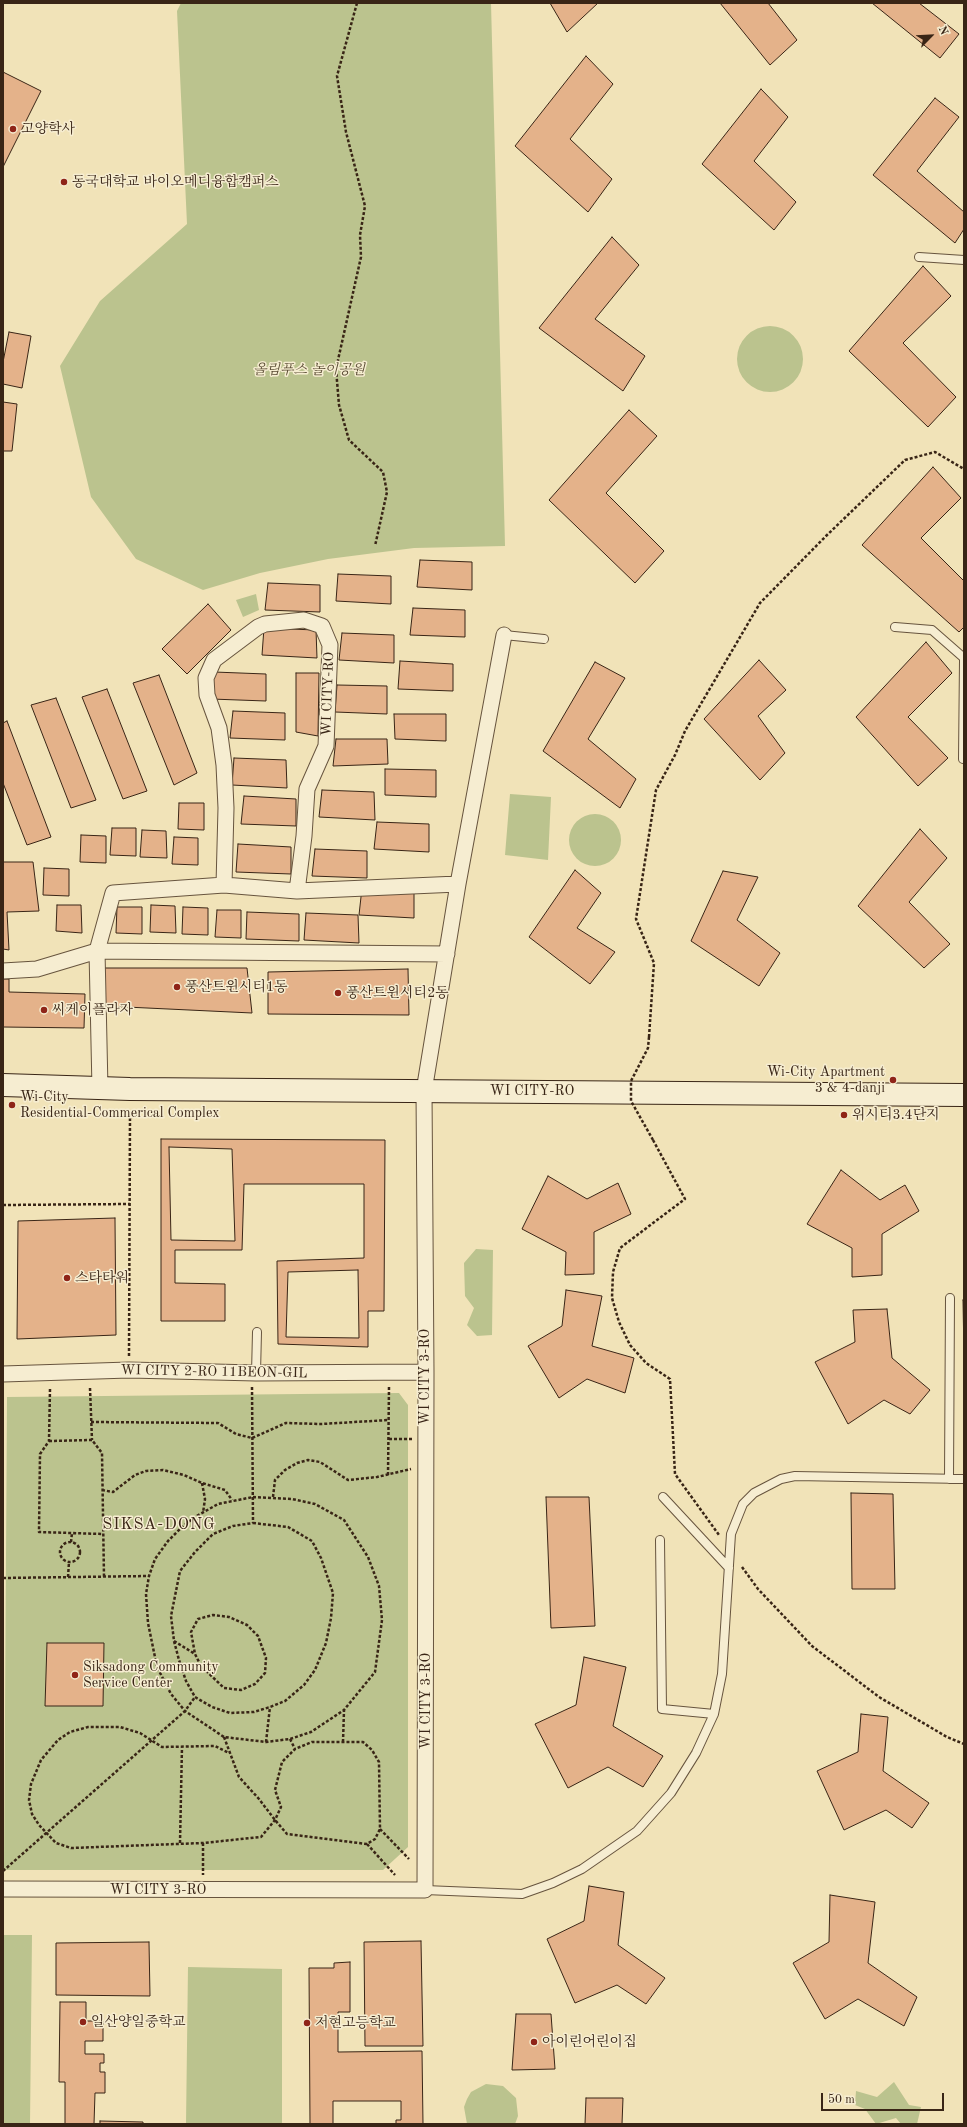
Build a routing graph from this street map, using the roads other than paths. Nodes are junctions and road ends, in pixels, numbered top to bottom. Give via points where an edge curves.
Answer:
1 (919, 257) dead end
2 (964, 260) edge
3 (895, 627) dead end
4 (504, 635) joint
5 (544, 639) dead end
6 (964, 659) edge
7 (962, 758) dead end
8 (458, 884) junction
9 (224, 885) junction
10 (297, 890) junction
11 (97, 951) junction
12 (447, 954) junction
13 (3, 971) edge
14 (3, 1085) edge
15 (100, 1088) junction
16 (424, 1091) junction
17 (964, 1095) edge
18 (950, 1298) dead end
19 (257, 1332) dead end
20 (426, 1372) junction
21 (3, 1374) edge
22 (254, 1380) junction
23 (949, 1479) junction
24 (964, 1479) edge
25 (663, 1497) dead end
26 (660, 1540) dead end
27 (728, 1568) junction
28 (714, 1714) junction
29 (3, 1889) edge
30 (425, 1890) junction

1 - 2 lane
3 - 6 lane via 932,630
4 - 5 lane
4 - 8 street, WI CITY 3-RO
6 - 7 lane
8 - 10 street
8 - 12 street, WI CITY 3-RO
9 - 10 street
9 - 10 street, WI CITY-RO via 224,765 219,728 207,695 206,678 214,660 258,627 304,620 322,626 330,645 326,746 307,789
9 - 11 street via 113,893
11 - 12 street
11 - 13 street via 37,969
11 - 15 street
12 - 16 street, WI CITY 3-RO
14 - 15 main road, WI CITY-RO
15 - 16 main road, WI CITY-RO
16 - 17 main road, WI CITY-RO
16 - 20 street, WI CITY 3-RO
18 - 23 lane
19 - 22 lane
20 - 22 street, WI CITY 2-RO 11BEON-GIL
20 - 30 street, WI CITY 3-RO
21 - 22 street, WI CITY 2-RO 11BEON-GIL via 129,1370
23 - 24 lane
23 - 27 lane via 795,1476 781,1479 754,1494 743,1504 731,1534
25 - 27 lane
26 - 28 lane via 662,1709
27 - 28 lane via 722,1674
28 - 30 lane via 696,1753 671,1793 637,1831 582,1870 522,1894
29 - 30 street, WI CITY 3-RO

